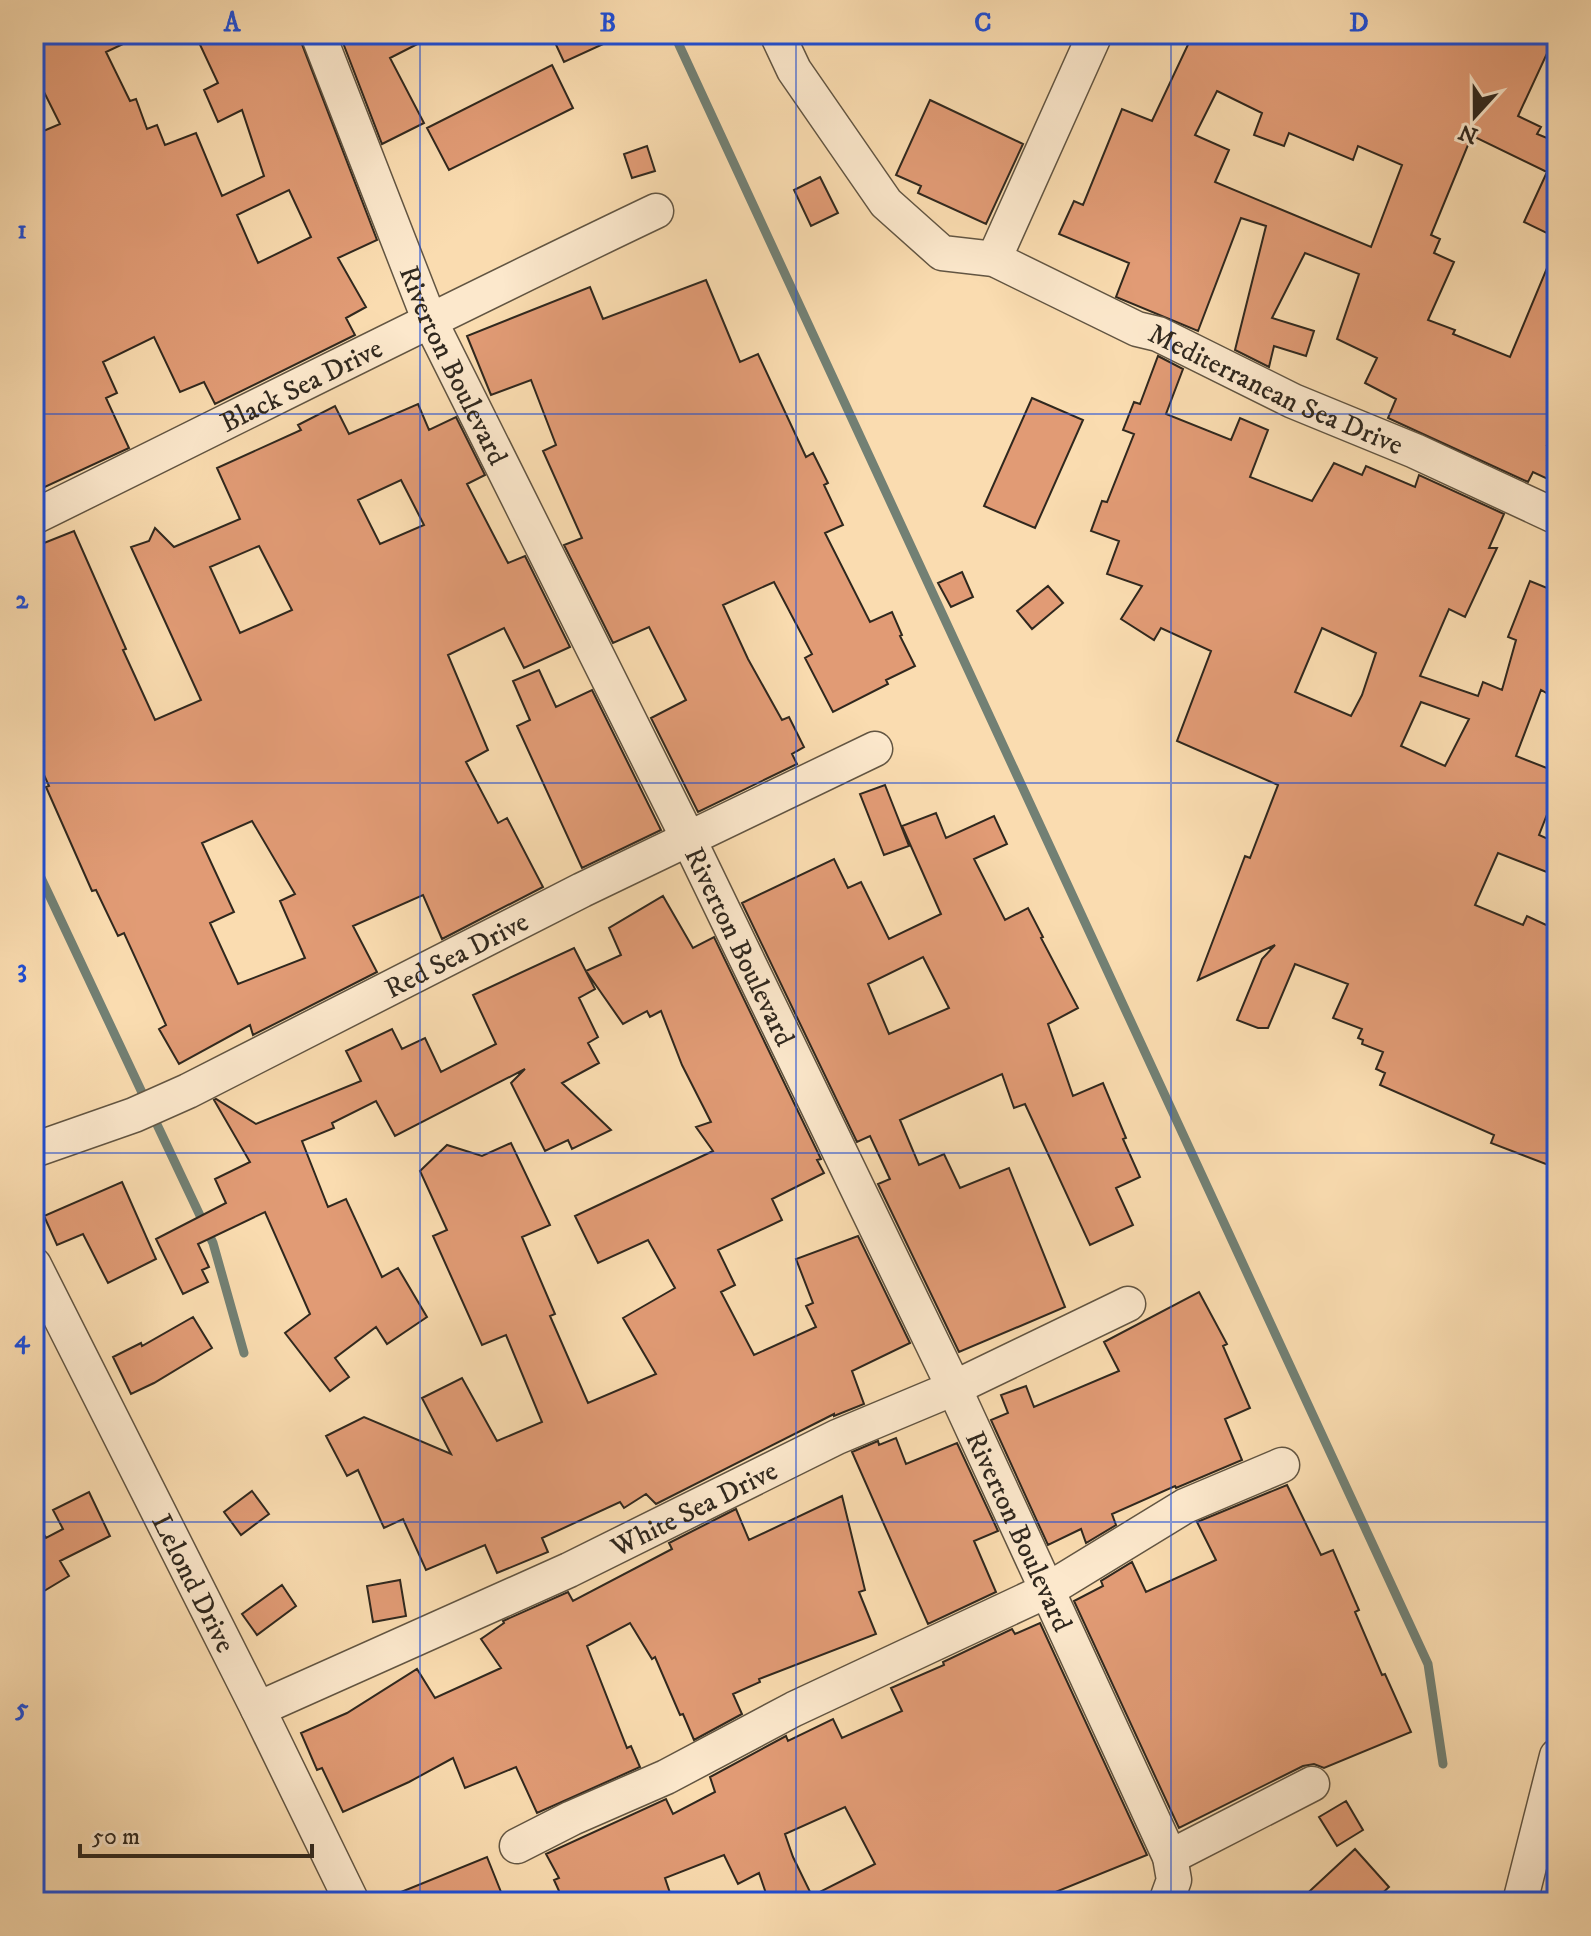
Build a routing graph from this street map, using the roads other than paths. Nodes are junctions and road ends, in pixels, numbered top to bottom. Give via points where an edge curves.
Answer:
1 (318, 34) edge
2 (777, 34) edge
3 (1095, 34) edge
4 (656, 211) dead end
5 (994, 259) junction
6 (429, 319) junction
7 (34, 517) edge
8 (1557, 517) edge
9 (875, 749) dead end
10 (689, 840) junction
11 (34, 1150) edge
12 (34, 1265) edge
13 (1128, 1304) dead end
14 (954, 1388) junction
15 (1282, 1465) dead end
16 (1046, 1591) junction
17 (258, 1709) junction
18 (1557, 1756) edge
19 (1312, 1784) dead end
20 (517, 1846) dead end
21 (1170, 1857) junction
22 (352, 1902) edge
23 (1166, 1902) edge
24 (1520, 1902) edge

1 - 6 street, Riverton Boulevard
2 - 5 street, Mediterranean Sea Drive via 794,70 886,203 942,253
3 - 5 street
4 - 6 street, Black Sea Drive
5 - 8 street, Mediterranean Sea Drive via 1293,401
6 - 7 street, Black Sea Drive
6 - 10 street, Riverton Boulevard
9 - 10 street, Red Sea Drive
10 - 11 street, Red Sea Drive via 188,1091
10 - 14 street, Riverton Boulevard
12 - 17 street, Lelond Drive
13 - 14 street, White Sea Drive
14 - 16 street, Riverton Boulevard
14 - 17 street, White Sea Drive via 837,1437 569,1570
15 - 16 street via 1185,1506
16 - 20 street
16 - 21 street, Riverton Boulevard
17 - 22 street, Lelond Drive
18 - 24 street
19 - 21 street
21 - 23 street via 1174,1880

